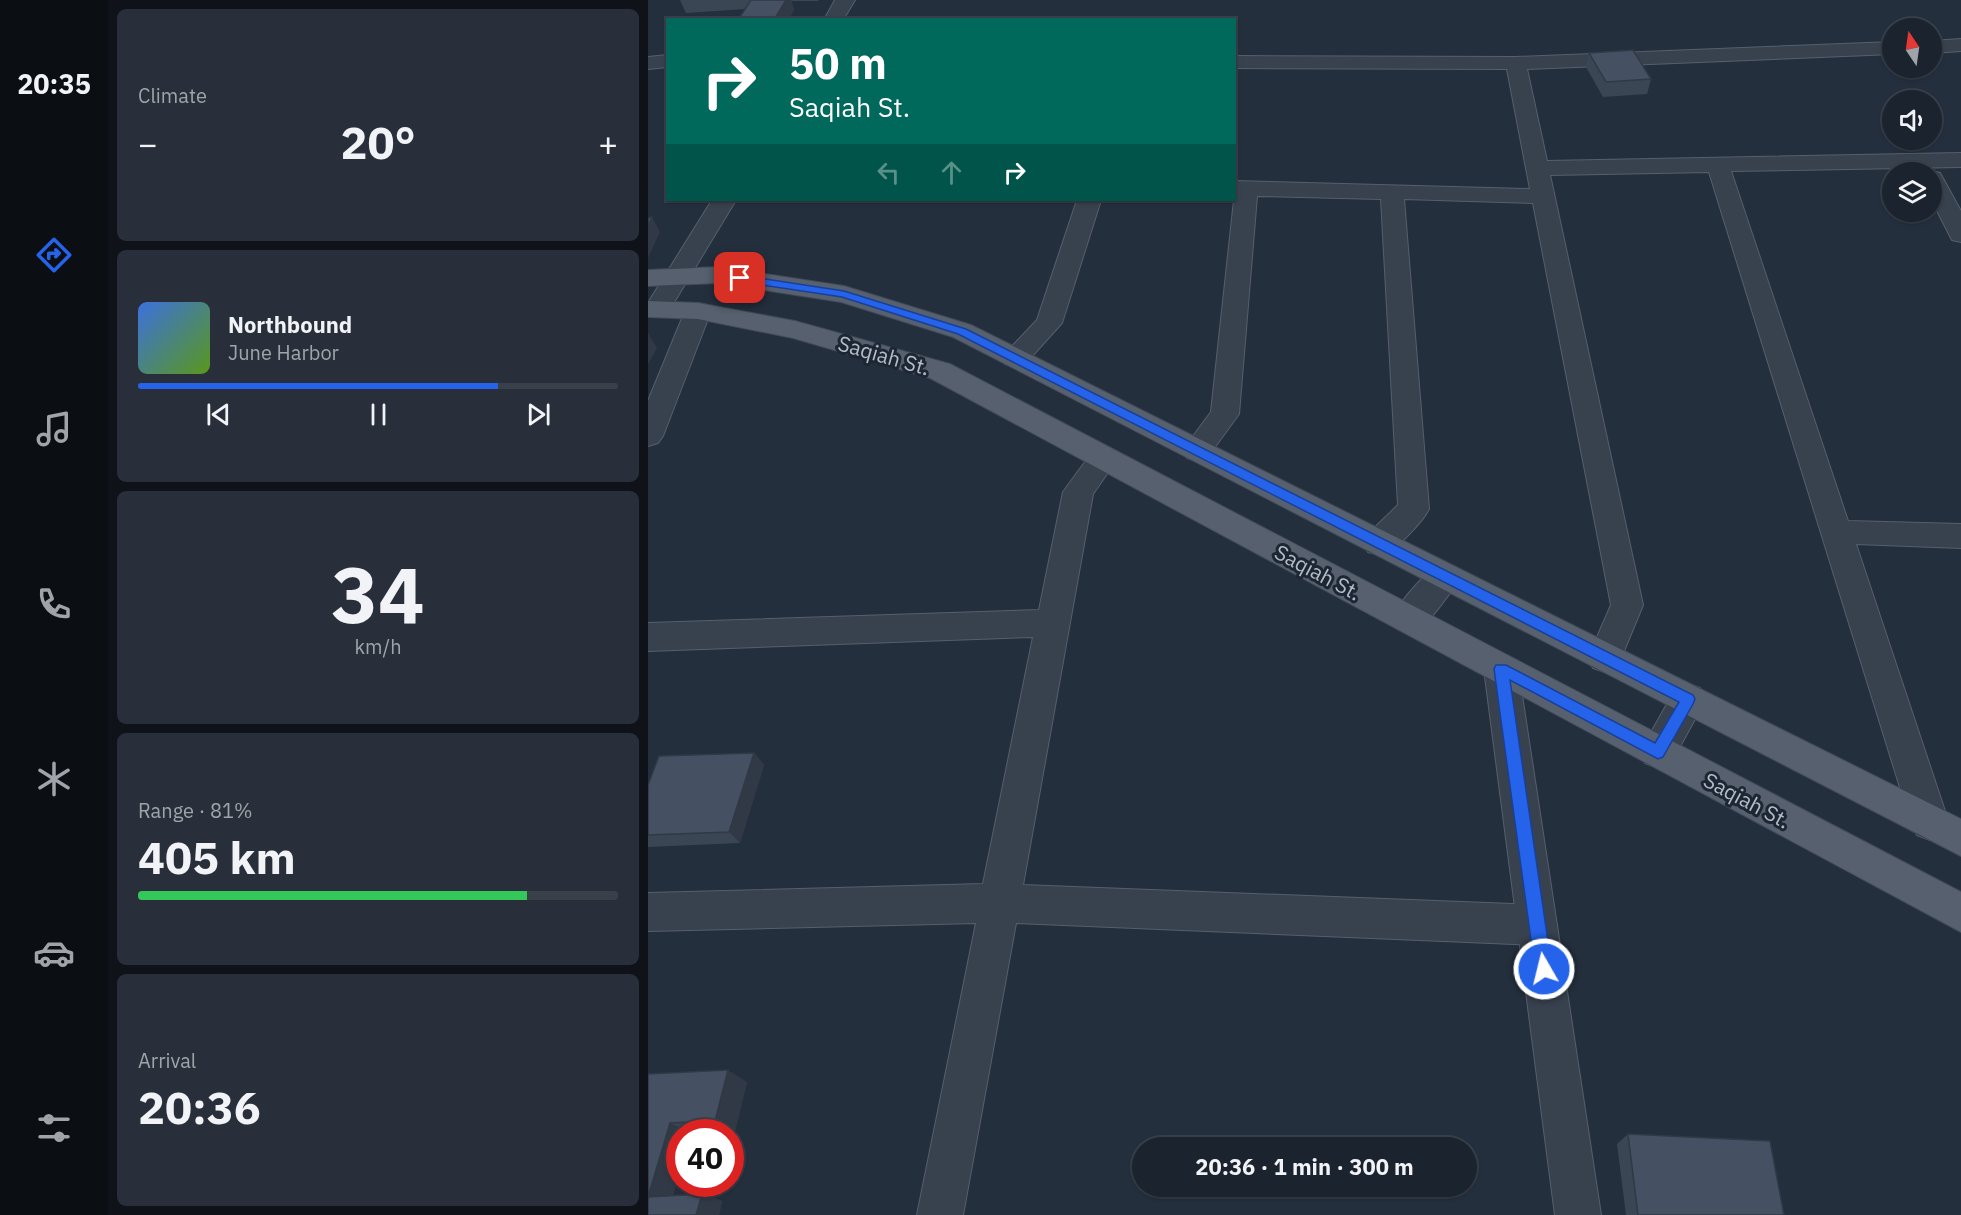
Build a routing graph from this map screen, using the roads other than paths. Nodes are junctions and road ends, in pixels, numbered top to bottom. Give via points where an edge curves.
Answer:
1 (845, 0) edge
2 (834, 18) edge
3 (1961, 45) edge
4 (1942, 46) edge
5 (1882, 48) edge
6 (666, 61) edge
7 (1236, 62) edge
8 (648, 63) edge
9 (1516, 63) junction
10 (1961, 160) edge
11 (1718, 165) junction
12 (1942, 166) edge
13 (1538, 168) junction
14 (1882, 169) edge
15 (1240, 188) edge
16 (1392, 192) junction
17 (1543, 196) junction
18 (1942, 197) edge
19 (723, 201) edge
20 (1089, 201) edge
21 (1961, 234) edge
22 (663, 276) edge
23 (653, 308) edge
24 (698, 311) junction
25 (1015, 358) junction
26 (648, 436) edge
27 (1197, 451) junction
28 (1103, 458) junction
29 (1837, 532) junction
30 (1961, 536) edge
31 (1379, 543) junction
32 (1445, 576) junction
33 (1408, 619) junction
34 (1054, 623) junction
35 (648, 637) edge
36 (1605, 658) junction
37 (1501, 669) junction
38 (1688, 699) junction
39 (1658, 752) junction
40 (1930, 823) junction
41 (1961, 838) edge
42 (1000, 903) junction
43 (648, 912) edge
44 (1961, 913) edge
45 (1537, 925) junction
46 (940, 1215) edge
47 (1578, 1215) edge

1 - 2 street
3 - 4 street
5 - 9 street
6 - 8 street
7 - 9 street
9 - 13 street
10 - 12 street
11 - 13 street
11 - 14 street
11 - 29 street
13 - 17 street
15 - 16 street
15 - 27 street via 1225,414
16 - 17 street
16 - 31 street via 1414,509
17 - 36 street via 1627,605
18 - 21 street
19 - 22 street
20 - 25 street via 1049,323
22 - 23 street
22 - 25 main road via 719,275 844,294 962,332
23 - 24 main road, Saqiah St.
24 - 26 street
24 - 28 main road, Saqiah St. via 795,330 940,371
25 - 27 main road
27 - 31 main road
28 - 33 main road, Saqiah St.
28 - 34 street via 1078,492
29 - 30 street
29 - 40 street
31 - 32 main road
32 - 33 street
32 - 36 main road
33 - 37 main road, Saqiah St.
34 - 35 street
34 - 42 street
36 - 38 main road
37 - 39 main road, Saqiah St.
37 - 45 street
38 - 39 street
38 - 40 main road
39 - 44 main road, Saqiah St.
40 - 41 main road
42 - 43 street
42 - 45 street
42 - 46 street
45 - 47 street

